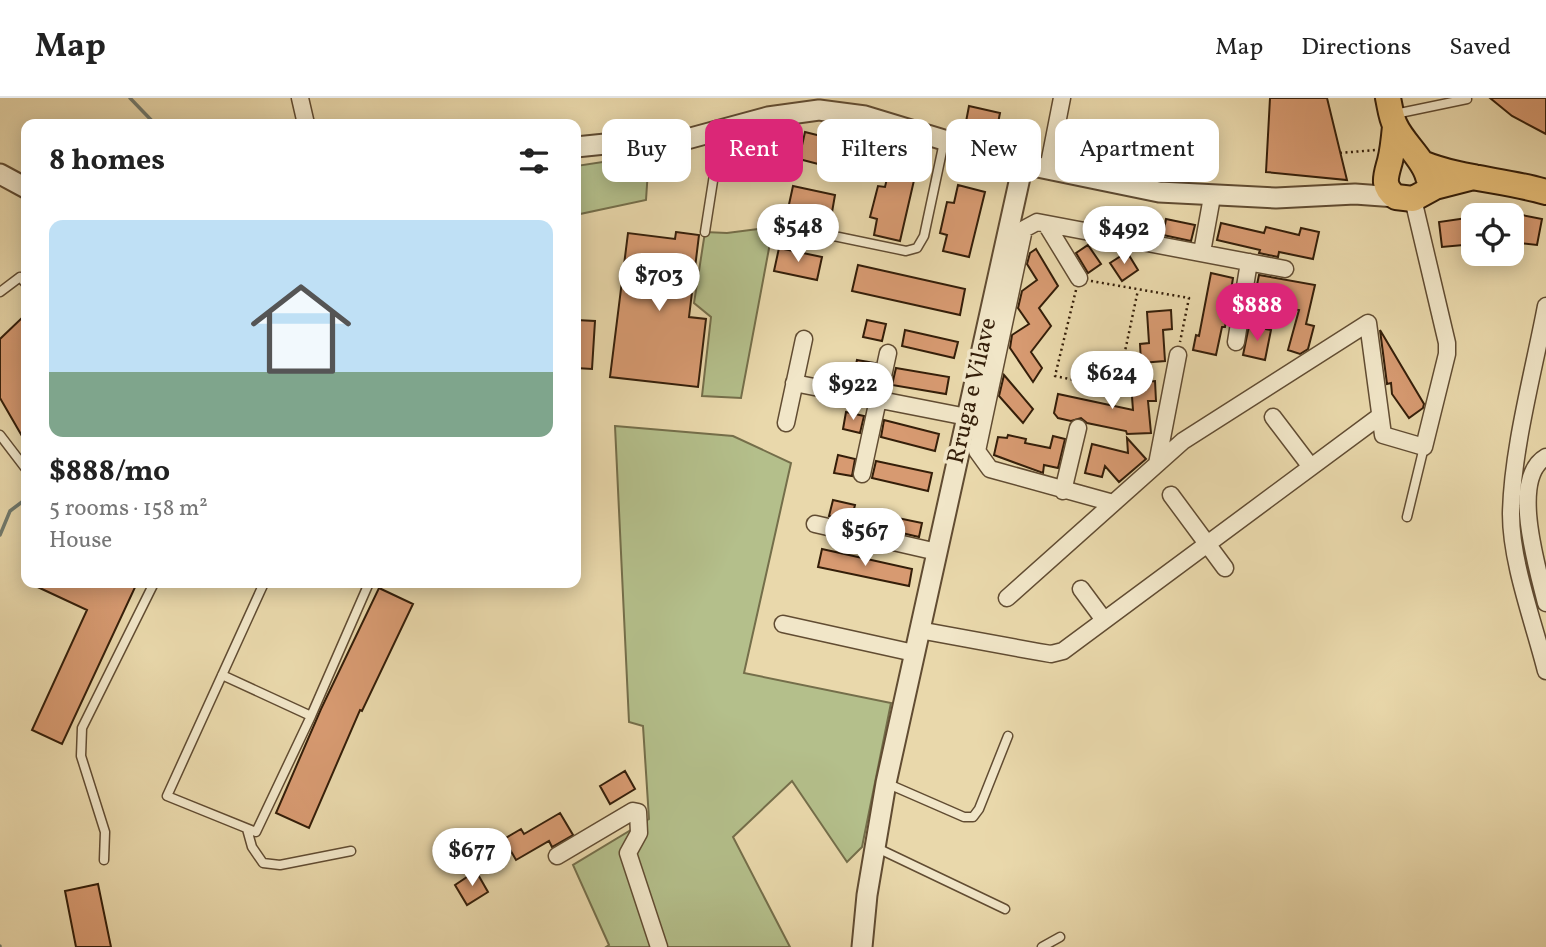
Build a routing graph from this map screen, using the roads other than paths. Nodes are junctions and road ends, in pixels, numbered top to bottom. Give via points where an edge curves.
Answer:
1 (300, 98) edge
2 (1062, 98) edge
3 (1467, 99) edge
4 (838, 105) edge
5 (1392, 113) edge
6 (305, 119) edge
7 (766, 119) edge
8 (705, 134) edge
9 (945, 139) joint
10 (581, 146) edge
11 (1419, 161) junction
12 (1383, 162) junction
13 (1041, 168) edge
14 (1048, 169) junction
15 (0, 174) edge
16 (1474, 177) junction
17 (713, 182) edge
18 (1019, 182) edge
19 (21, 185) edge
20 (1546, 192) edge
21 (1355, 194) junction
22 (1411, 196) junction
23 (1212, 197) junction
24 (1046, 224) junction
25 (800, 229) dead end
26 (705, 232) dead end
27 (1202, 252) junction
28 (1249, 262) junction
29 (1285, 269) dead end
30 (21, 278) edge
31 (1079, 278) road end
32 (0, 292) edge
33 (1546, 306) edge
34 (804, 339) dead end
35 (1236, 342) dead end
36 (888, 353) dead end
37 (1178, 355) road end
38 (794, 383) junction
39 (877, 400) junction
40 (1273, 416) dead end
41 (1380, 416) junction
42 (967, 417) junction
43 (786, 423) dead end
44 (1078, 428) dead end
45 (0, 435) edge
46 (1424, 447) junction
47 (957, 457) junction
48 (980, 458) junction
49 (21, 462) edge
50 (1540, 462) edge
51 (1157, 464) junction
52 (1516, 464) junction
53 (1311, 467) junction
54 (862, 474) dead end
55 (1063, 491) junction
56 (1171, 495) dead end
57 (1114, 503) junction
58 (1407, 517) dead end
59 (815, 524) dead end
60 (1206, 543) junction
61 (937, 552) junction
62 (1225, 568) dead end
63 (152, 588) edge
64 (262, 588) edge
65 (367, 588) edge
66 (1081, 589) dead end
67 (1007, 598) dead end
68 (1546, 603) edge
69 (1104, 620) junction
70 (783, 624) dead end
71 (919, 630) junction
72 (914, 653) junction
73 (1546, 671) edge
74 (222, 676) junction
75 (311, 716) junction
76 (1008, 736) dead end
77 (886, 783) junction
78 (247, 829) junction
79 (875, 847) junction
80 (351, 851) dead end
81 (557, 856) dead end
82 (104, 860) dead end
83 (1005, 909) dead end
84 (1060, 937) dead end
85 (659, 947) edge
86 (862, 947) edge
87 (1042, 947) edge

1 - 6 street
2 - 14 street
3 - 5 lane
4 - 7 street
4 - 9 street
5 - 11 main road
5 - 12 main road
8 - 10 street via 649,144
9 - 25 lane via 924,236 917,248 906,251
11 - 12 main road via 1402,157
11 - 16 main road
11 - 22 main road via 1428,178
12 - 21 street
12 - 22 main road via 1387,188
13 - 14 street
14 - 23 street via 1159,192
15 - 19 street
16 - 20 main road
16 - 22 main road
17 - 26 lane
18 - 42 street, Rruga e Vilave
21 - 22 street
21 - 23 street
22 - 46 street via 1447,343
23 - 27 street
24 - 27 street
24 - 31 street
24 - 48 street via 1032,223 1022,233 977,443
27 - 28 street
28 - 29 street
28 - 35 street
30 - 32 lane
33 - 52 street
34 - 38 street
36 - 39 street
37 - 51 street
38 - 39 street
38 - 43 street
39 - 42 street
39 - 54 street
40 - 53 street
41 - 46 street via 1383,435
41 - 51 street via 1368,323 1183,441
41 - 53 street
42 - 47 street, Rruga e Vilave
44 - 55 street
45 - 49 lane
46 - 58 lane
47 - 48 street
47 - 61 street, Rruga e Vilave
48 - 55 street via 990,468
50 - 52 street
50 - 68 street via 1526,516
51 - 57 street
52 - 73 street via 1513,534
53 - 60 street
55 - 57 street
56 - 60 street
57 - 67 street
59 - 61 street
60 - 62 street
60 - 69 street
61 - 71 street, Rruga e Vilave
63 - 82 lane via 82,728 80,756 105,832
64 - 74 lane
65 - 75 lane
66 - 69 street
69 - 71 street via 1063,651 1051,654
70 - 72 street
71 - 72 street, Rruga e Vilave
72 - 77 street, Rruga e Vilave
74 - 75 lane
74 - 78 lane via 167,796
75 - 78 lane via 256,832
76 - 77 lane via 973,817
77 - 79 street, Rruga e Vilave
78 - 80 lane via 263,863 280,865
79 - 83 lane
79 - 86 street, Rruga e Vilave
81 - 85 street via 638,812 639,833 628,853
84 - 87 lane

